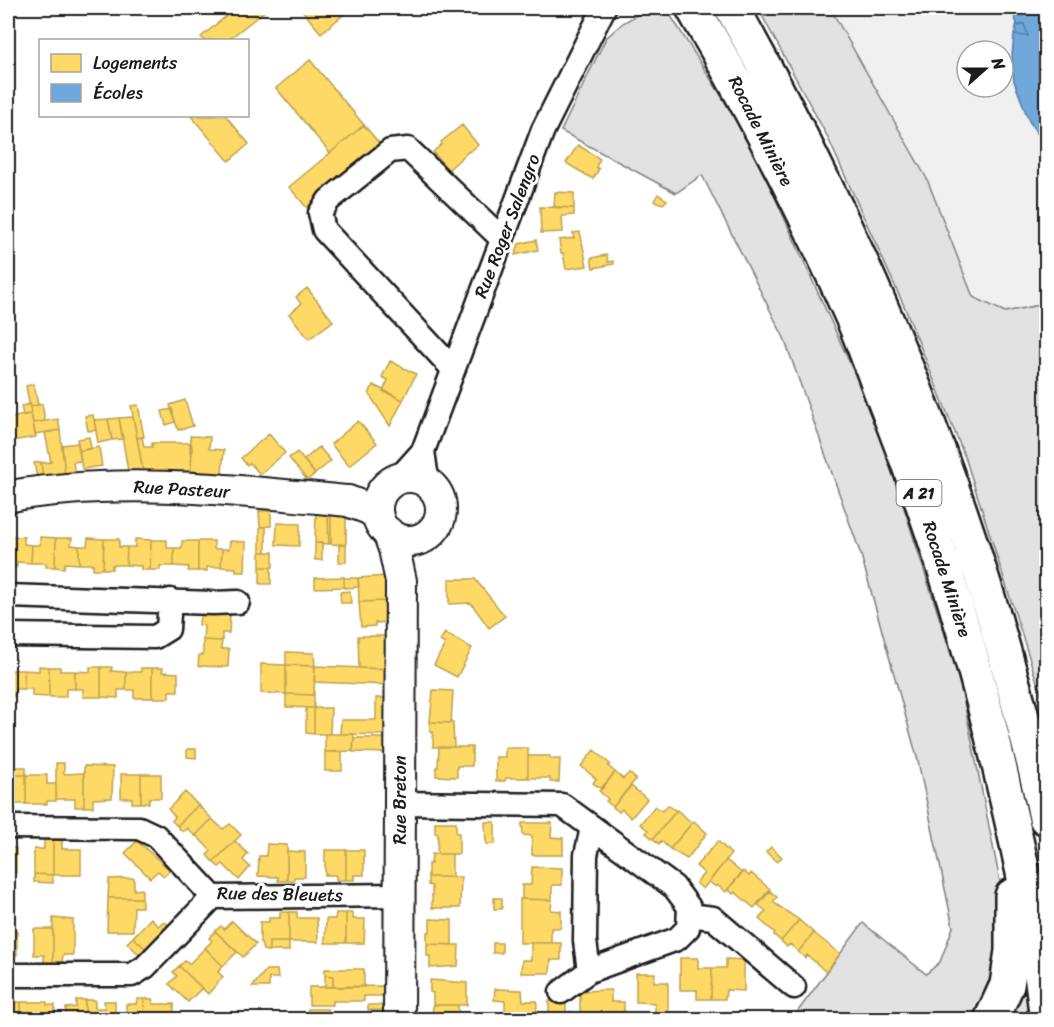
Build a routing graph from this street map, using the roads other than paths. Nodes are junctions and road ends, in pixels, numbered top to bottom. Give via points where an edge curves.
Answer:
1 (604, 8) edge
2 (693, 8) edge
3 (732, 8) edge
4 (502, 240) junction
5 (453, 369) junction
6 (423, 451) junction
7 (431, 486) junction
8 (11, 494) edge
9 (387, 504) junction
10 (427, 535) junction
11 (401, 581) junction
12 (8, 596) edge
13 (170, 600) junction
14 (238, 602) dead end
15 (8, 635) edge
16 (996, 749) junction
17 (400, 803) junction
18 (1047, 818) edge
19 (8, 827) edge
20 (592, 828) junction
21 (400, 895) junction
22 (213, 897) junction
23 (689, 915) junction
24 (589, 971) junction
25 (8, 975) edge
26 (794, 987) dead end
27 (561, 992) dead end
28 (1047, 1013) edge
29 (399, 1020) edge
30 (991, 1020) edge

1 - 4 street, Rue Roger Salengro via 543,130
2 - 16 highway, Rocade Minière / A 21 via 758,123 854,321 944,564
3 - 18 highway, Rocade Minière / A 21 via 834,202 915,387 988,597
4 - 5 street, Rue Roger Salengro
4 - 5 street via 408,149 390,152 329,200 320,213 324,230
5 - 6 street, Rue Roger Salengro
6 - 7 street
6 - 9 street, Rue Roger Salengro
7 - 9 main road via 416,478
7 - 10 main road via 441,506 440,517
8 - 9 main road, Rue Pasteur via 110,485 348,501 369,509
9 - 10 main road via 397,538 417,540
9 - 11 main road, Rue Breton
10 - 11 main road, Rue Breton
11 - 17 main road, Rue Breton
12 - 13 street
13 - 14 street
13 - 15 street via 168,629 155,637
16 - 28 highway, Rocade Minière / A 21 via 1023,871
16 - 30 highway via 999,814 1013,904 1007,985
17 - 20 street via 562,805
17 - 21 main road, Rue Breton
19 - 22 street, Rue des Bleuets via 139,828 156,836
20 - 23 street via 674,887 689,907
20 - 24 street via 586,855 585,941
21 - 22 street, Rue des Bleuets
21 - 29 main road, Rue Breton
22 - 25 street via 145,968 132,975
23 - 24 street via 688,928 677,939
23 - 26 street via 713,918
24 - 27 street

